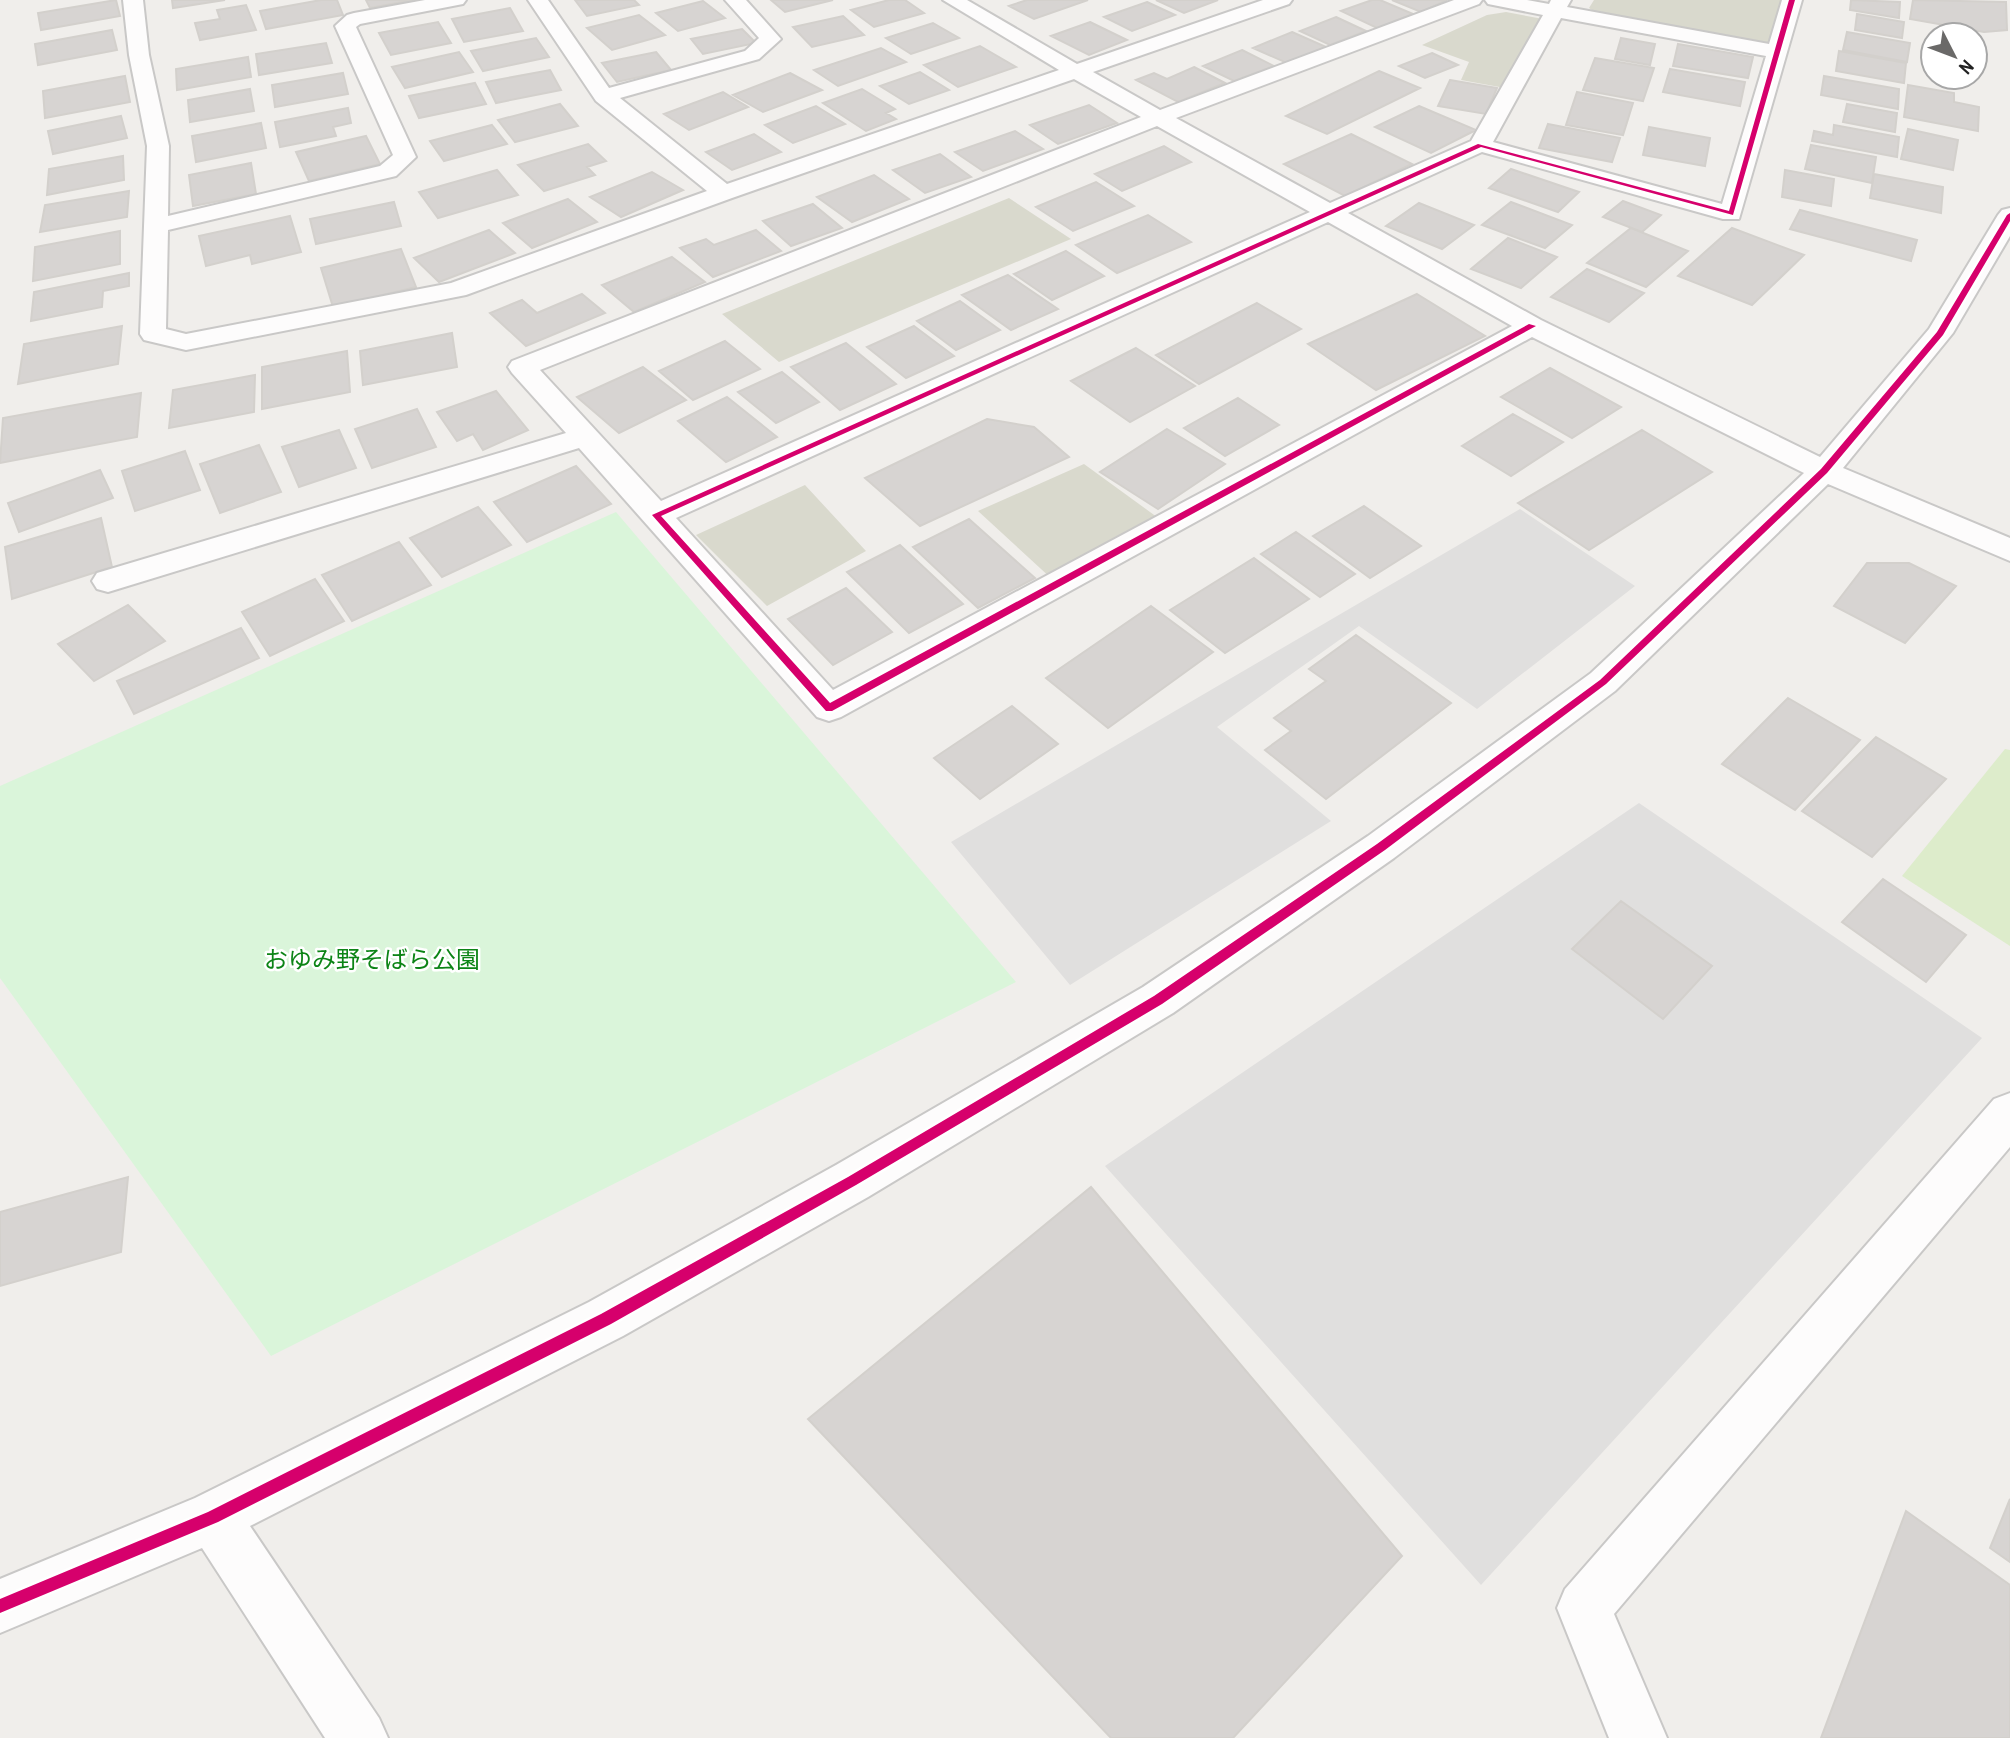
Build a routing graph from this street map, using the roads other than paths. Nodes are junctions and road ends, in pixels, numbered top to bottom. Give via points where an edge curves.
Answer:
1 (133, 0) edge
2 (456, 0) edge
3 (538, 0) edge
4 (735, 0) edge
5 (953, 0) edge
6 (1282, 0) edge
7 (1472, 0) edge
8 (1495, 0) edge
9 (1792, 0) edge
10 (1558, 5) edge
11 (1779, 52) junction
12 (1073, 71) junction
13 (604, 96) junction
14 (1160, 117) junction
15 (1480, 145) junction
16 (724, 192) junction
17 (1325, 212) junction
18 (2010, 215) edge
19 (155, 226) junction
20 (1532, 326) junction
21 (585, 437) junction
22 (1824, 471) junction
23 (656, 515) junction
24 (2010, 550) edge
25 (108, 581) dead end
26 (2010, 1114) edge
27 (213, 1517) junction
28 (0, 1606) edge
29 (359, 1738) edge
30 (1638, 1738) edge

1 - 19 street via 158,146
2 - 19 street via 354,19 345,26 405,157 388,171
3 - 13 street
4 - 13 street via 771,39 752,55
5 - 12 street
6 - 12 street
7 - 14 street
8 - 10 street
9 - 11 street
10 - 11 street
10 - 15 street
11 - 15 street via 1731,214
12 - 14 street
12 - 16 street
13 - 16 street
14 - 17 street
14 - 21 street via 522,367
15 - 17 street
16 - 19 street via 457,290 186,342 153,334
17 - 20 street
17 - 23 street
18 - 22 street via 1940,333
20 - 22 street
20 - 23 street via 829,708
21 - 23 street
21 - 25 street
22 - 24 street
22 - 27 street via 1603,682 1381,847 1158,1000 606,1320
26 - 30 street via 1584,1608
27 - 28 street
27 - 29 street

